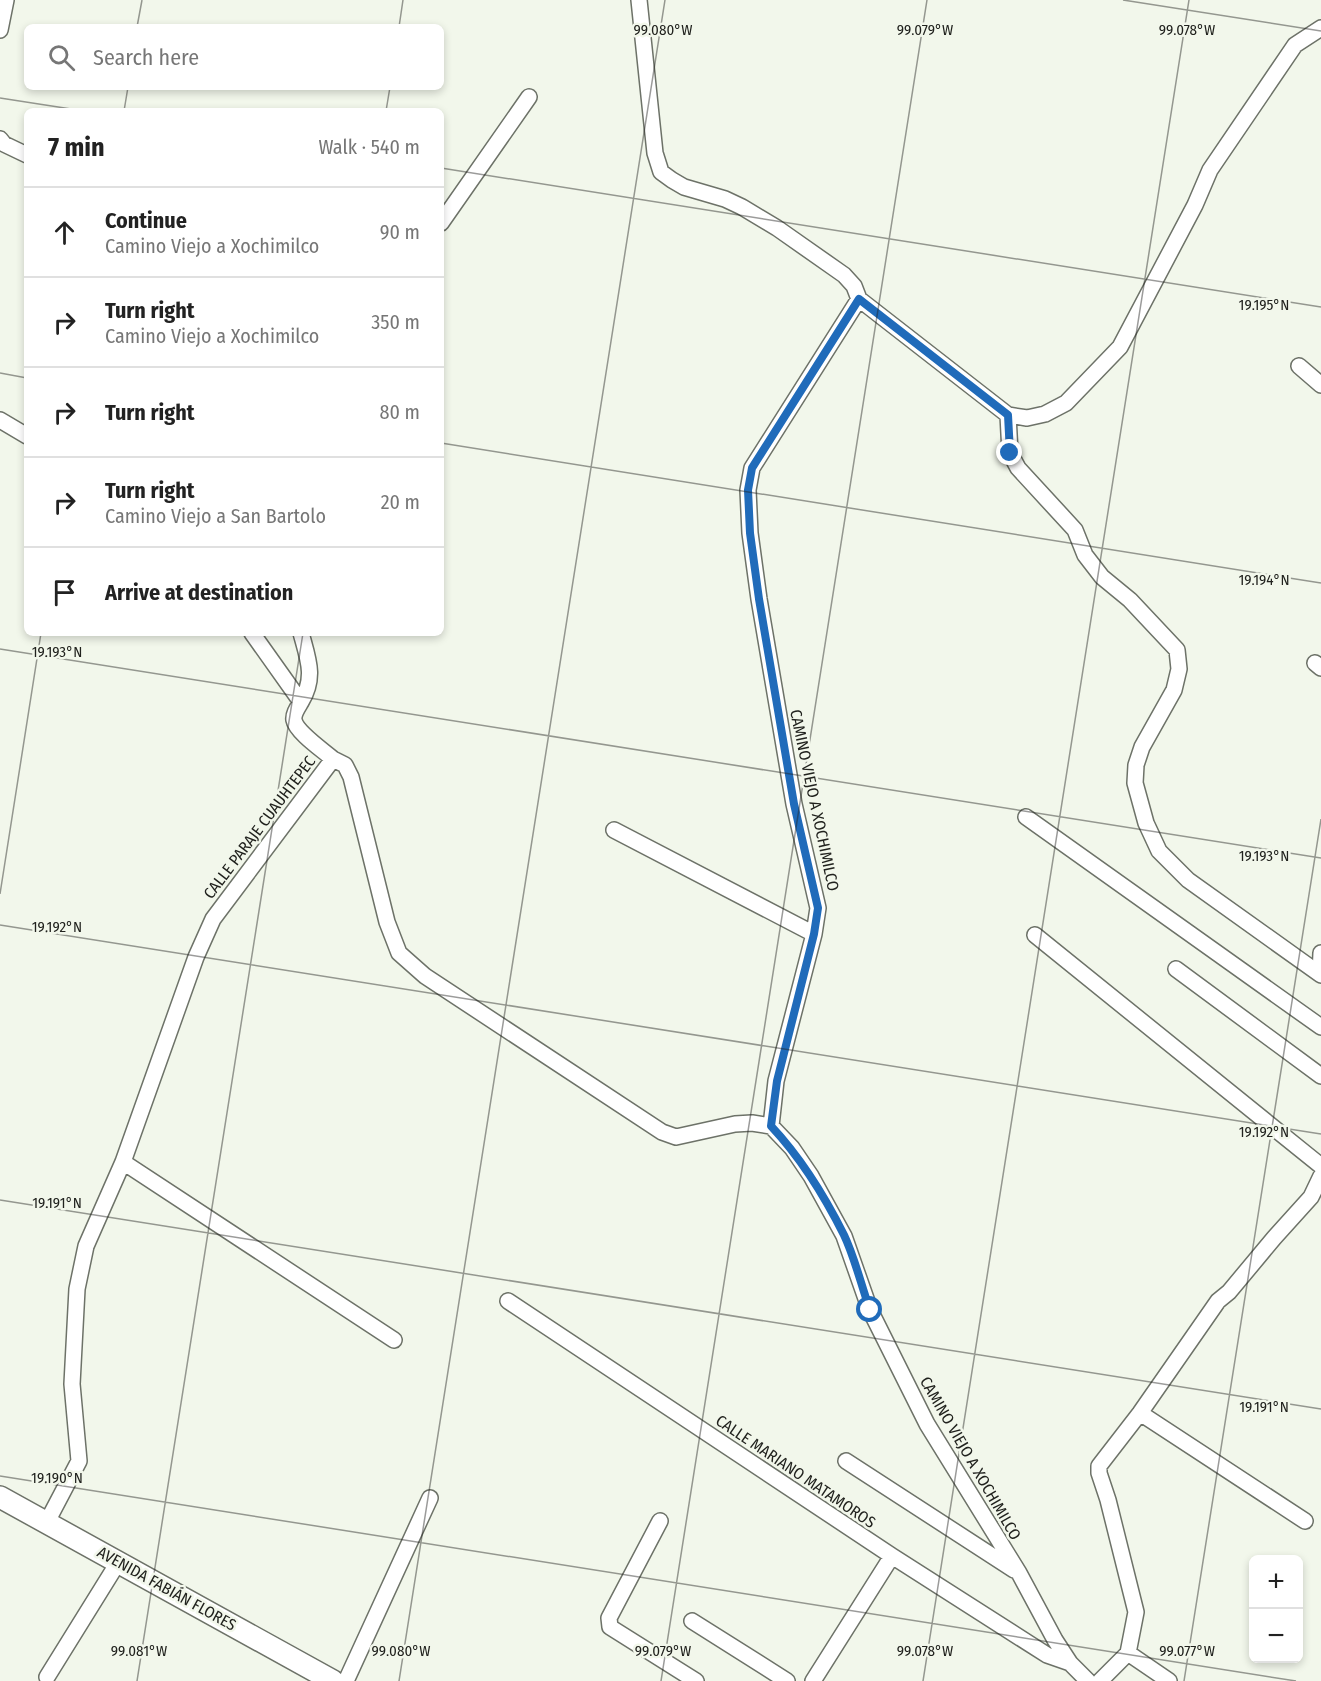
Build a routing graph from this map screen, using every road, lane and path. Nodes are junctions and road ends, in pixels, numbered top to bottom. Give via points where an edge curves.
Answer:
1 (6, 0) edge
2 (639, 0) edge
3 (1321, 28) edge
4 (0, 30) edge
5 (529, 97) dead end
6 (0, 139) edge
7 (24, 154) edge
8 (444, 219) edge
9 (859, 299) junction
10 (1299, 366) dead end
11 (1321, 385) edge
12 (1008, 415) junction
13 (0, 420) edge
14 (24, 434) edge
15 (254, 636) edge
16 (302, 636) edge
17 (301, 702) junction
18 (333, 759) junction
19 (1026, 817) dead end
20 (614, 830) dead end
21 (814, 934) junction
22 (1035, 935) dead end
23 (1321, 953) edge
24 (1176, 969) dead end
25 (1320, 974) edge
26 (1321, 1026) edge
27 (1321, 1076) edge
28 (771, 1126) junction
29 (123, 1162) junction
30 (1321, 1166) edge
31 (1321, 1176) edge
32 (1316, 1200) edge
33 (508, 1301) dead end
34 (394, 1340) dead end
35 (1140, 1413) junction
36 (846, 1461) dead end
37 (0, 1497) edge
38 (430, 1498) dead end
39 (660, 1521) dead end
40 (1305, 1521) dead end
41 (47, 1522) junction
42 (892, 1556) junction
43 (119, 1561) junction
44 (1018, 1573) junction
45 (692, 1621) dead end
46 (1128, 1653) junction
47 (1070, 1663) junction
48 (47, 1677) dead end
49 (335, 1681) edge
50 (696, 1681) edge
51 (787, 1681) edge
52 (813, 1681) edge
53 (1088, 1681) edge
54 (1100, 1681) edge
55 (1169, 1681) edge

1 - 4 street
2 - 9 street via 655,153 661,172 684,187 742,207 777,228 844,275
3 - 12 street via 1295,45 1210,170 1120,347 1066,403 1027,418
5 - 8 street
6 - 7 street
9 - 12 street
9 - 21 street, CAMINO VIEJO A XOCHIMILCO via 752,468 748,490 750,533 778,718 818,908
10 - 11 street
12 - 25 street via 1010,453 1018,468 1075,530 1102,577 1130,600 1177,650 1179,669 1174,690 1136,765 1135,783 1159,851 1188,880
13 - 14 street
15 - 17 street
16 - 17 street via 311,678
17 - 18 street via 294,721
18 - 28 street, CALLE PARAJE CUAUHTEPEC via 345,765 351,777 387,922 399,953 425,976 662,1132 676,1137 735,1124
18 - 29 street, CALLE PARAJE CUAUHTEPEC via 213,919 195,957
19 - 26 street
20 - 21 street
21 - 28 street, CAMINO VIEJO A XOCHIMILCO via 777,1081
22 - 30 street
23 - 25 street
24 - 27 street
28 - 44 street, CAMINO VIEJO A XOCHIMILCO via 811,1176 844,1236 870,1310 927,1424
29 - 34 street
29 - 41 street, CALLE PARAJE CUAUHTEPEC via 86,1246 76,1288 72,1384 78,1461
31 - 32 street
32 - 35 street via 1274,1238 1218,1301
33 - 42 street, CALLE MARIANO MATAMOROS
35 - 40 street
35 - 46 street via 1099,1466 1136,1612
36 - 44 street
37 - 41 main road, AVENIDA FABIÁN FLORES
38 - 49 street
39 - 50 street via 609,1618 610,1627
41 - 43 main road, AVENIDA FABIÁN FLORES
42 - 47 street, CALLE MARIANO MATAMOROS via 1047,1655
42 - 52 street
43 - 48 street
43 - 49 main road, AVENIDA FABIÁN FLORES
44 - 47 street, CAMINO VIEJO A XOCHIMILCO
45 - 51 street
46 - 54 street
46 - 55 street
47 - 53 street, CAMINO VIEJO A XOCHIMILCO

